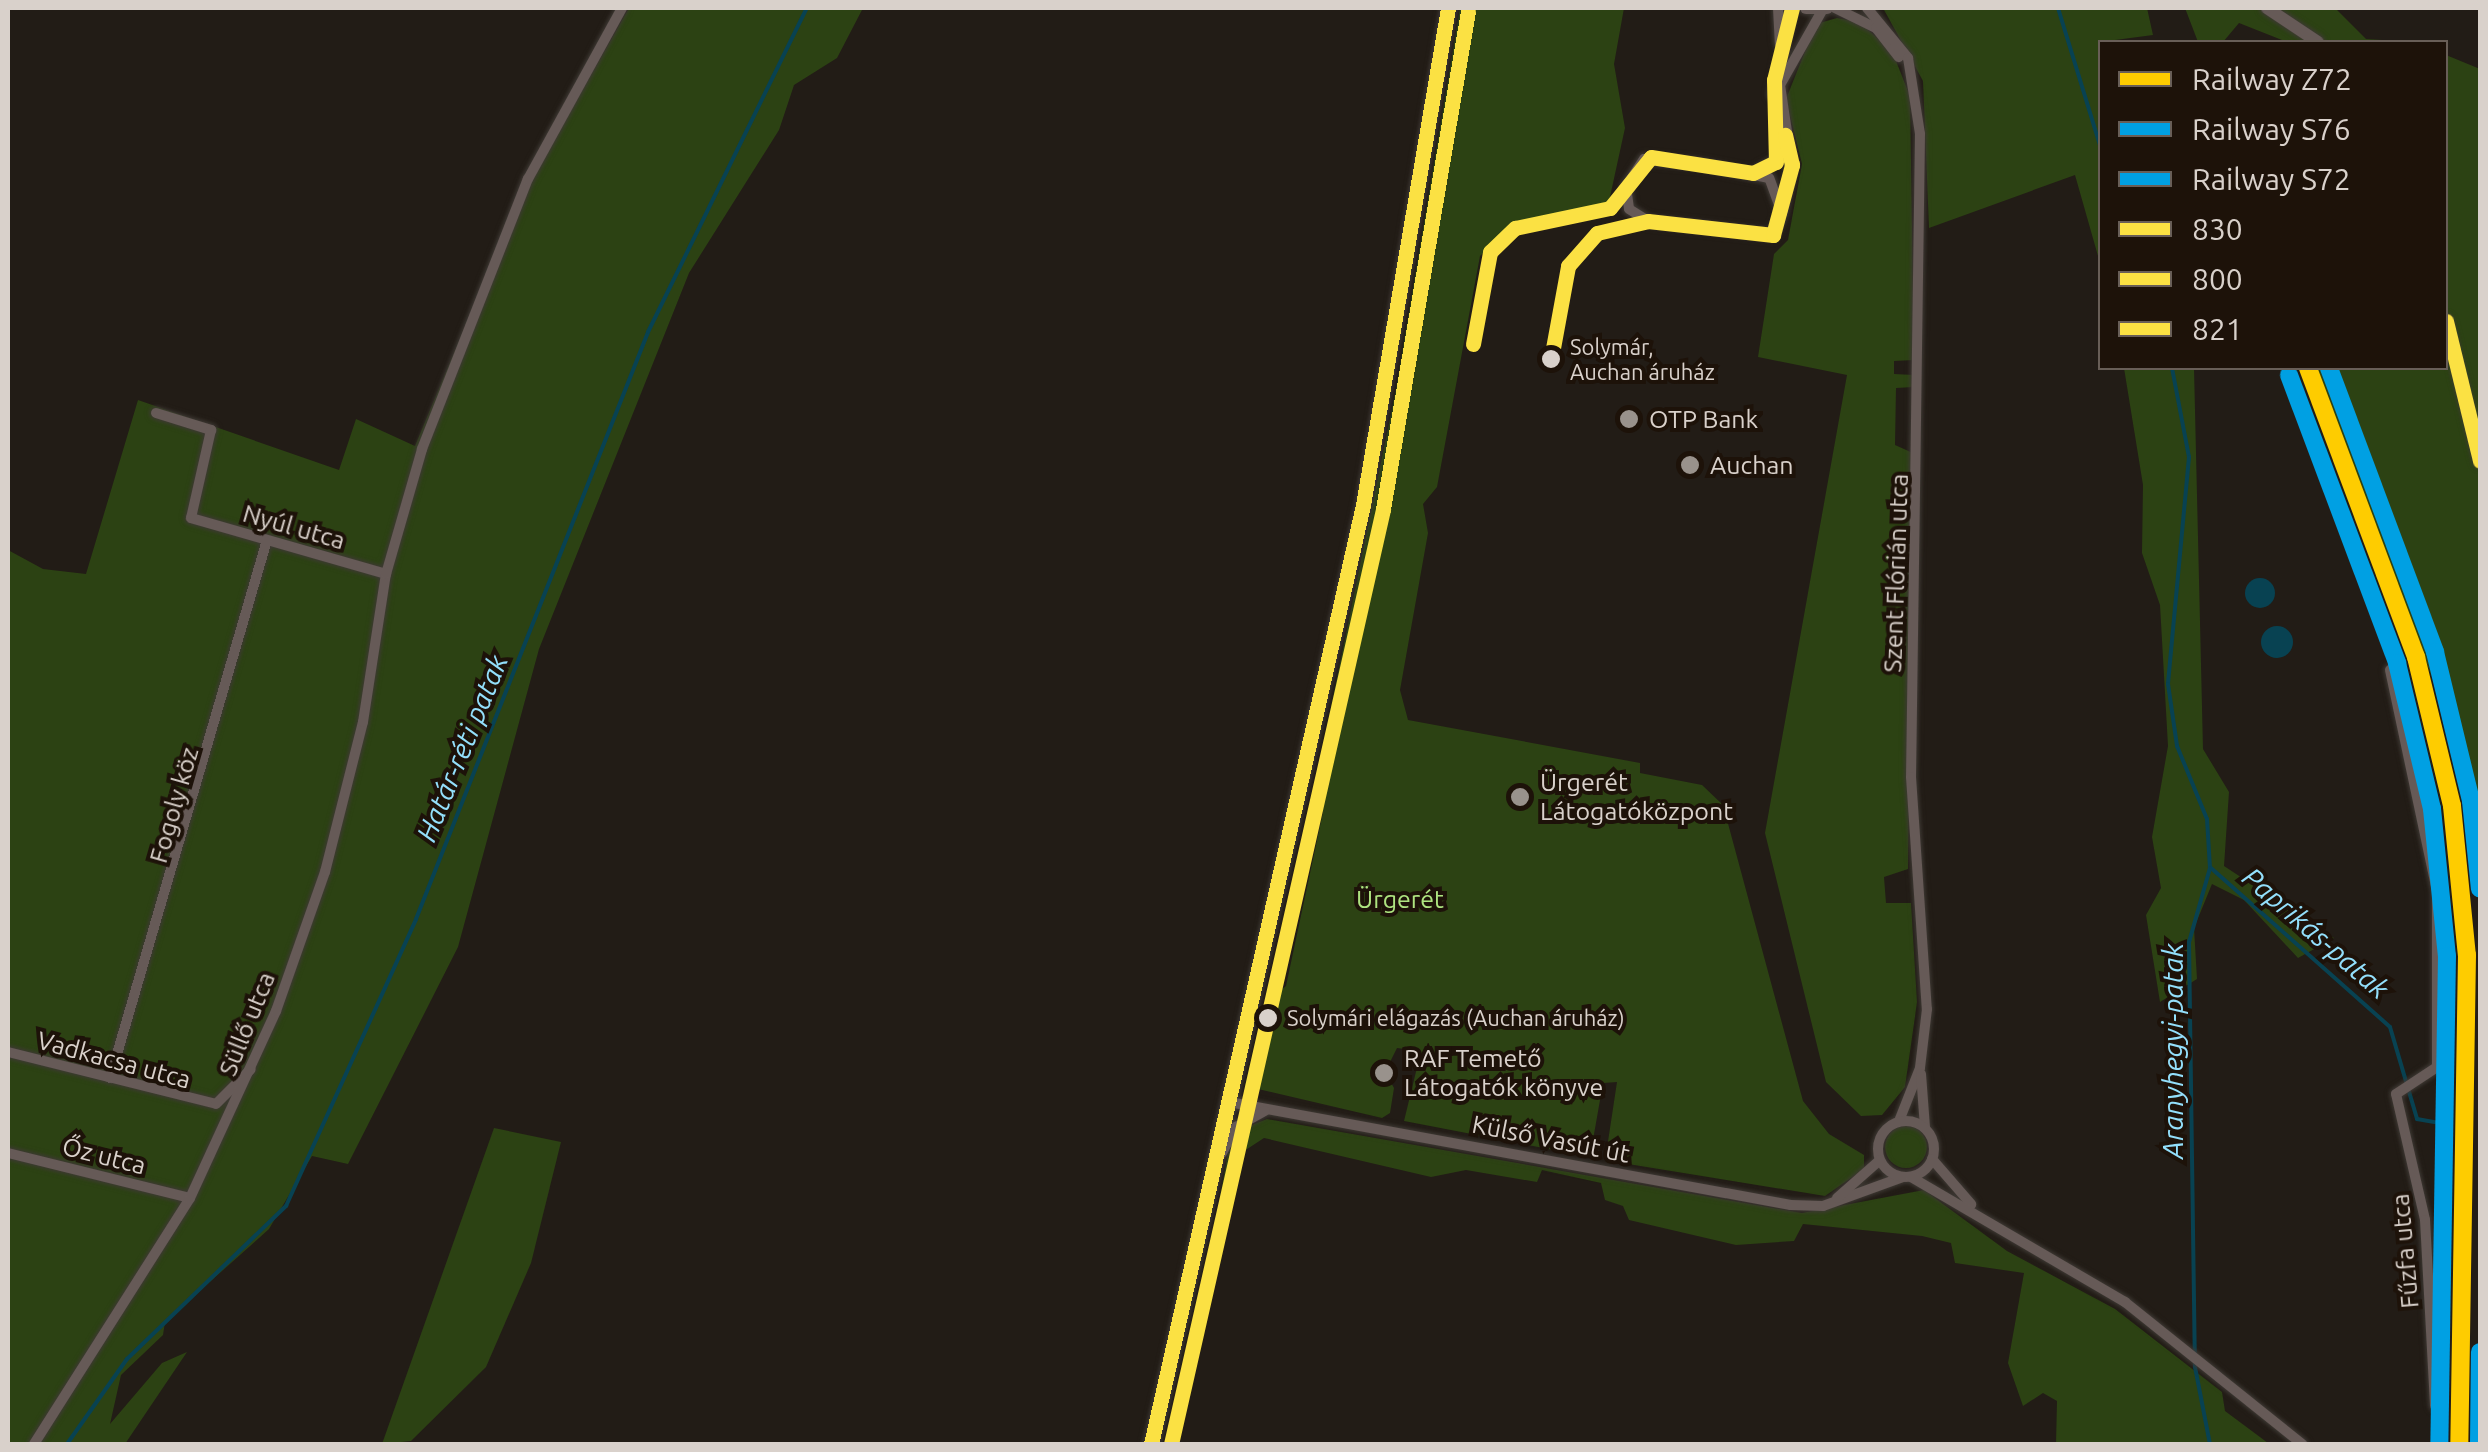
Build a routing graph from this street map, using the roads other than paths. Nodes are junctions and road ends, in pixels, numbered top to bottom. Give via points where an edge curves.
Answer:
1 (622, 8) edge
2 (1448, 8) edge
3 (1778, 8) edge
4 (1792, 8) edge
5 (1806, 8) edge
6 (1828, 8) edge
7 (1867, 8) edge
8 (2270, 8) edge
9 (2315, 40) edge
10 (1779, 60) junction
11 (1913, 79) junction
12 (1752, 173) junction
13 (1782, 214) junction
14 (2448, 330) edge
15 (156, 413) dead end
16 (2480, 461) edge
17 (267, 540) junction
18 (386, 574) junction
19 (2390, 670) dead end
20 (8, 1052) edge
21 (1920, 1068) junction
22 (251, 1069) junction
23 (110, 1078) junction
24 (1229, 1102) junction
25 (1271, 1110) junction
26 (1899, 1121) junction
27 (1925, 1128) junction
28 (8, 1153) edge
29 (1880, 1160) junction
30 (1932, 1160) junction
31 (1212, 1174) junction
32 (1907, 1177) junction
33 (190, 1198) junction
34 (1824, 1206) junction
35 (1980, 1213) junction
36 (2435, 1406) dead end
37 (34, 1444) edge
38 (1151, 1444) edge
39 (2302, 1444) edge

1 - 18 street, Süllő utca via 528,180 474,308
2 - 24 main road via 1363,505
3 - 10 street
4 - 10 street
5 - 6 street
6 - 11 street via 1876,28
6 - 13 street via 1780,86 1792,165
7 - 11 street, Szent Flórián utca via 1899,43
8 - 9 street
10 - 12 street via 1772,104 1781,151
11 - 21 street, Szent Flórián utca via 1920,368 1911,778 1927,1009
12 - 13 street via 1780,190
12 - 13 street via 1651,157 1629,177 1626,202 1648,221 1757,240 1773,235
14 - 16 street
15 - 17 street, Nyúl utca via 210,430 191,518
17 - 18 street, Nyúl utca
17 - 23 street, Fogoly köz
18 - 22 street, Süllő utca via 363,722 325,872
19 - 36 street, Fűzfa utca via 2437,892 2438,1055 2420,1086 2400,1093 2425,1220
20 - 23 street, Vadkacsa utca
21 - 26 street, Szent Flórián utca
21 - 27 street, Szent Flórián utca
22 - 23 street, Vadkacsa utca via 216,1104
22 - 33 street, Süllő utca
24 - 25 street, Külső Vasút út
24 - 31 main road
25 - 31 street via 1236,1127
25 - 34 street, Külső Vasút út
26 - 27 street
26 - 29 street via 1880,1136
27 - 30 street
28 - 33 street, Őz utca
29 - 32 street
29 - 34 street
30 - 32 street
30 - 35 street
31 - 38 main road
32 - 34 street
32 - 35 street
33 - 37 street, Süllő utca
35 - 39 street via 2190,1352

